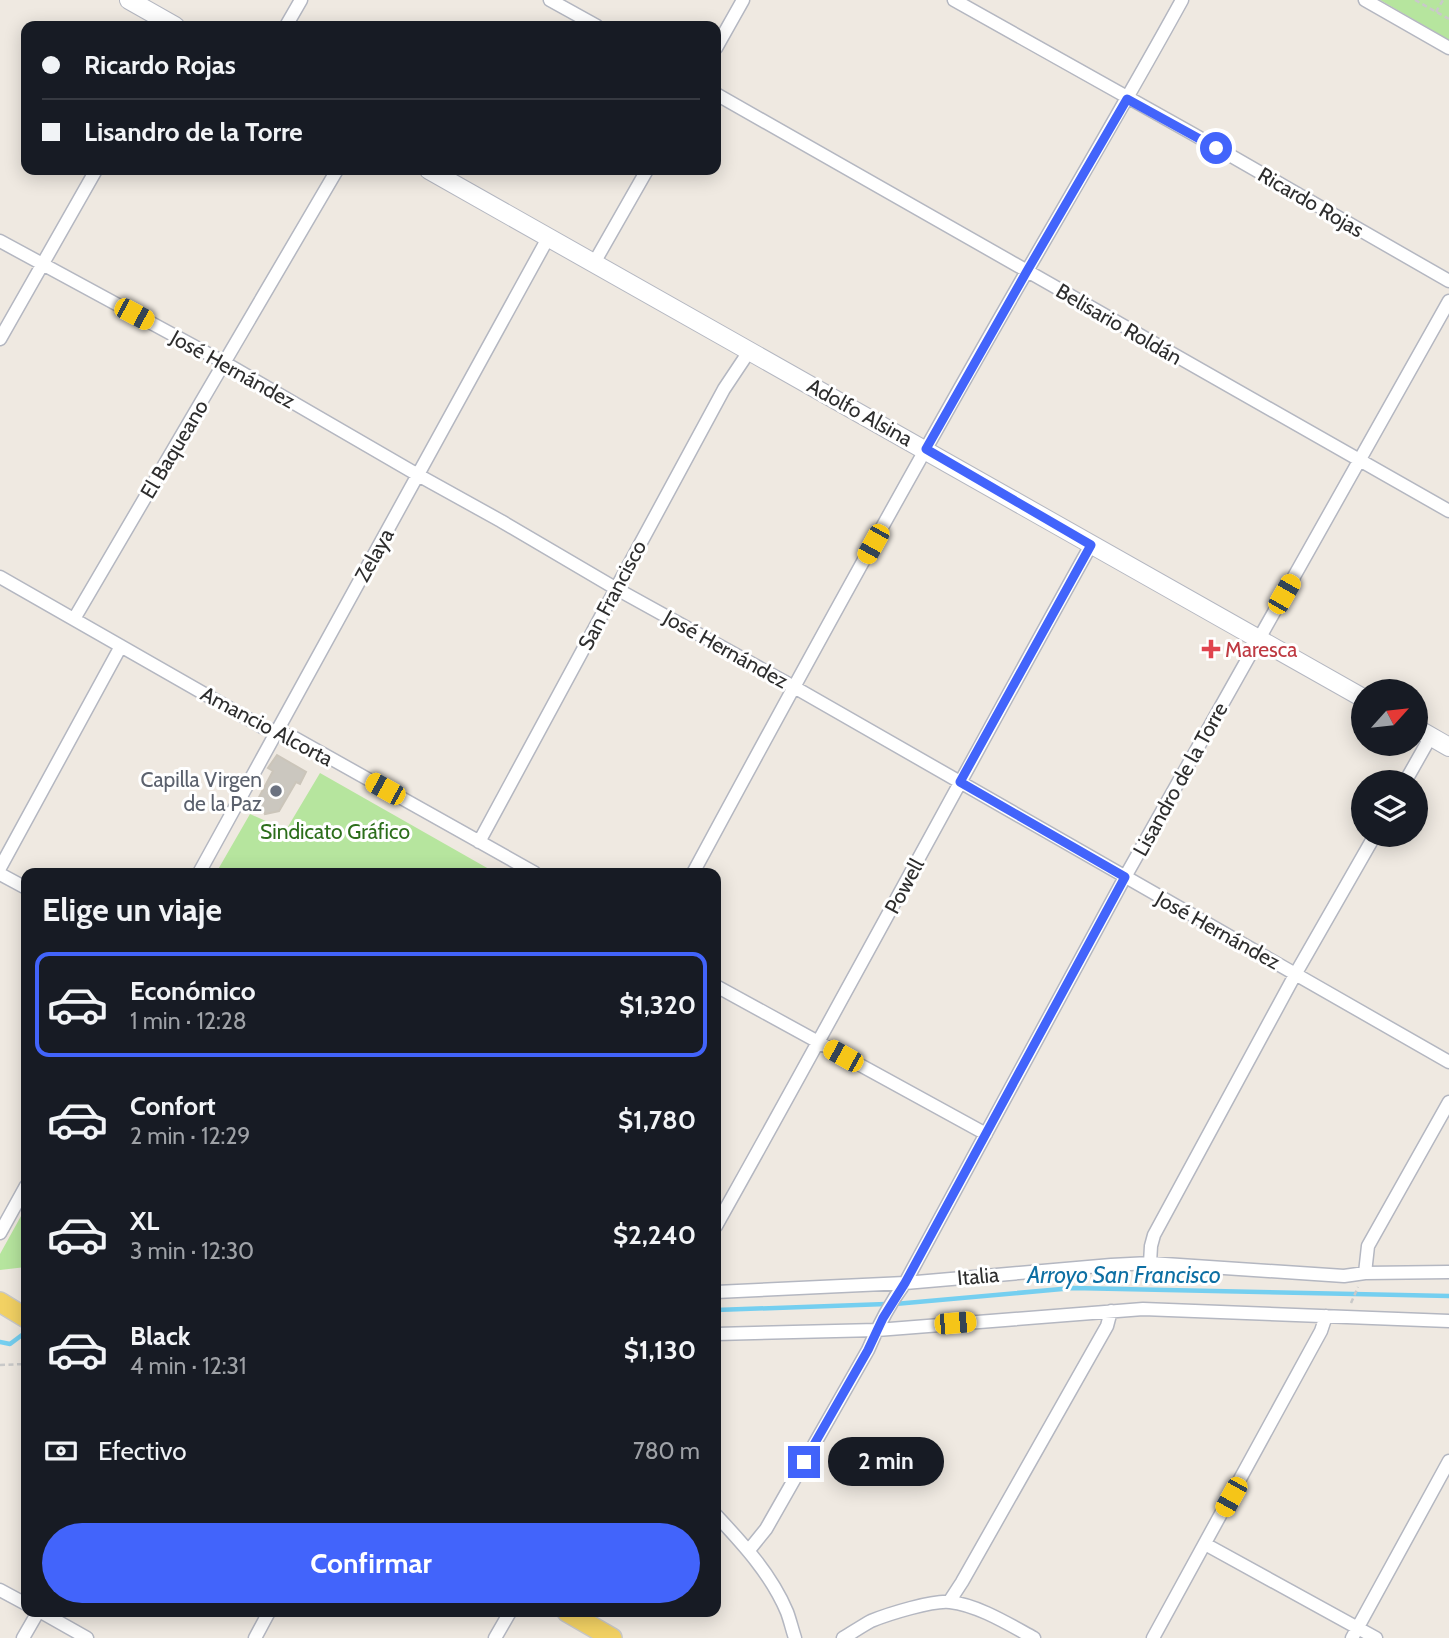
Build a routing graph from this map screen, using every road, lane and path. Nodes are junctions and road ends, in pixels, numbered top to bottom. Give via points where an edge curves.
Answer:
1 (129, 0) edge
2 (301, 0) edge
3 (550, 0) edge
4 (743, 0) edge
5 (954, 0) edge
6 (1182, 0) edge
7 (1365, 0) edge
8 (1415, 0) edge
9 (1443, 0) edge
10 (1436, 12) junction
11 (1449, 19) edge
12 (166, 21) edge
13 (289, 21) edge
14 (588, 21) edge
15 (721, 39) edge
16 (1449, 48) edge
17 (721, 97) edge
18 (1127, 99) junction
19 (93, 175) edge
20 (334, 175) edge
21 (438, 175) edge
22 (644, 175) edge
23 (548, 238) junction
24 (0, 241) edge
25 (594, 263) junction
26 (43, 265) junction
27 (1027, 271) junction
28 (1449, 282) edge
29 (1449, 301) edge
30 (0, 340) edge
31 (750, 350) junction
32 (225, 363) junction
33 (926, 449) junction
34 (1360, 460) junction
35 (418, 475) junction
36 (1449, 511) edge
37 (1091, 545) junction
38 (0, 577) edge
39 (615, 588) junction
40 (74, 619) junction
41 (1259, 638) junction
42 (121, 646) junction
43 (794, 687) junction
44 (1351, 691) edge
45 (276, 732) junction
46 (1428, 735) edge
47 (1449, 747) edge
48 (960, 782) junction
49 (479, 842) junction
50 (1368, 847) edge
51 (0, 868) edge
52 (202, 868) edge
53 (526, 868) edge
54 (696, 868) edge
55 (0, 874) edge
56 (1125, 877) junction
57 (21, 885) edge
58 (1296, 973) junction
59 (721, 989) edge
60 (819, 1042) junction
61 (1449, 1062) edge
62 (1449, 1101) edge
63 (986, 1133) junction
64 (21, 1195) edge
65 (721, 1217) edge
66 (0, 1233) edge
67 (1150, 1263) junction
68 (1449, 1272) edge
69 (1362, 1278) junction
70 (905, 1283) junction
71 (721, 1292) edge
72 (0, 1302) edge
73 (1348, 1309) dead end
74 (1111, 1311) junction
75 (21, 1315) edge
76 (1326, 1316) junction
77 (1449, 1321) edge
78 (880, 1324) junction
79 (721, 1334) edge
80 (21, 1364) edge
81 (0, 1365) edge
82 (1449, 1461) edge
83 (721, 1520) edge
84 (1205, 1544) junction
85 (749, 1550) junction
86 (0, 1590) edge
87 (21, 1601) edge
88 (949, 1602) junction
89 (36, 1617) edge
90 (48, 1617) edge
91 (266, 1617) edge
92 (507, 1617) edge
93 (575, 1617) edge
94 (1355, 1633) edge
95 (23, 1638) edge
96 (87, 1638) edge
97 (255, 1638) edge
98 (495, 1638) edge
99 (612, 1638) edge
100 (794, 1638) edge
101 (844, 1638) edge
102 (1034, 1638) edge
103 (1153, 1638) edge
104 (1376, 1638) edge

1 - 12 street
2 - 13 street
3 - 14 street
4 - 15 street
5 - 18 street, Ricardo Rojas
6 - 18 street
7 - 16 street
8 - 10 path
9 - 10 path
10 - 11 path
17 - 27 street, Belisario Roldán
18 - 27 street
18 - 28 street, Ricardo Rojas
19 - 26 street
20 - 32 street, El Baqueano
21 - 23 street, Adolfo Alsina
22 - 25 street
23 - 25 street, Adolfo Alsina
23 - 35 street, Zelaya
24 - 26 street, José Hernández
25 - 31 street, Adolfo Alsina
26 - 30 street
26 - 32 street, José Hernández
27 - 33 street
27 - 34 street, Belisario Roldán
29 - 34 street, Lisandro de la Torre
31 - 33 street, Adolfo Alsina
31 - 39 street, San Francisco
32 - 35 street, José Hernández
32 - 40 street, El Baqueano
33 - 37 street, Adolfo Alsina
33 - 43 street
34 - 36 street, Belisario Roldán
34 - 41 street, Lisandro de la Torre
35 - 39 street, José Hernández
35 - 45 street, Zelaya
37 - 41 street, Adolfo Alsina
37 - 48 street, Powell
38 - 40 street, Amancio Alcorta
39 - 43 street, José Hernández
39 - 49 street, San Francisco
40 - 42 street, Amancio Alcorta
41 - 44 street, Adolfo Alsina
41 - 56 street, Lisandro de la Torre
42 - 45 street, Amancio Alcorta
42 - 51 street
43 - 48 street, José Hernández
43 - 54 street
45 - 49 street, Amancio Alcorta via 291,736
45 - 52 street, Zelaya
46 - 47 street
48 - 56 street, José Hernández
48 - 60 street, Powell
49 - 53 street, Amancio Alcorta
50 - 58 street
55 - 57 street
56 - 58 street, José Hernández
56 - 63 street, Lisandro de la Torre
58 - 61 street, José Hernández
58 - 67 street via 1154,1235
59 - 60 street
60 - 63 street
60 - 65 street, Powell
62 - 69 street via 1368,1246
63 - 70 street, Lisandro de la Torre
64 - 66 street
67 - 69 street, Italia
67 - 70 street, Italia
68 - 69 street, Italia
69 - 73 path
70 - 71 street, Italia
70 - 78 street, Lisandro de la Torre
72 - 75 main road
74 - 76 street
74 - 78 street
74 - 88 street via 1100,1339
76 - 77 street
76 - 84 street
78 - 79 street
78 - 85 street, Lisandro de la Torre via 766,1529
80 - 81 path
82 - 94 street
83 - 85 street
84 - 94 street
84 - 103 street
85 - 100 street via 787,1613
86 - 87 street
88 - 101 street via 899,1611
88 - 102 street via 973,1608
89 - 95 street
90 - 96 street
91 - 97 street
92 - 98 street
93 - 99 main road
94 - 104 street

